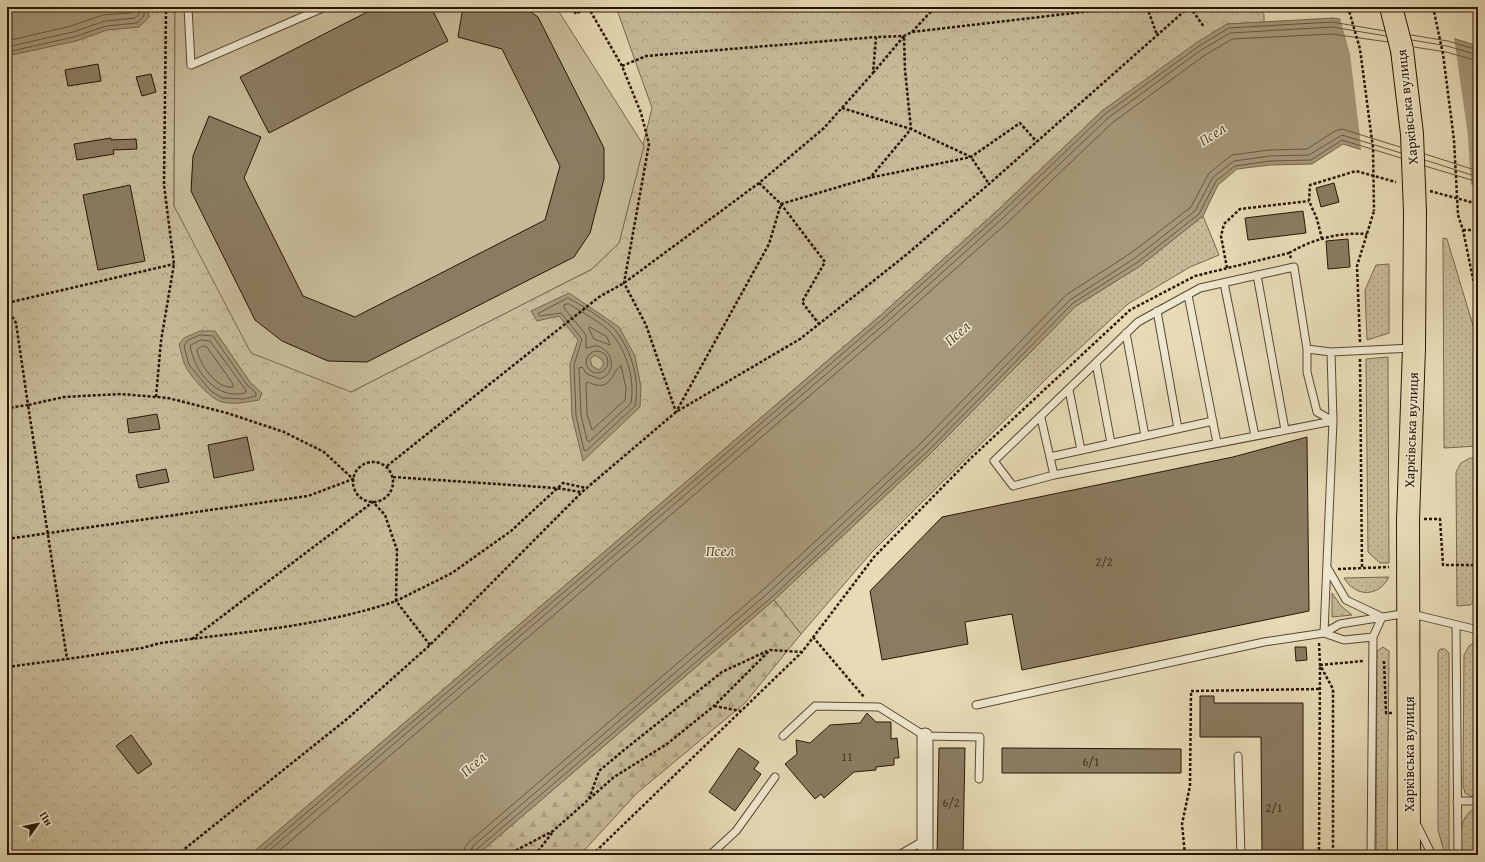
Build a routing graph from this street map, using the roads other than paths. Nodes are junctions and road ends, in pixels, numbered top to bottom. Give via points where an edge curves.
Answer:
1 (188, 7) edge
2 (324, 7) edge
3 (1391, 7) edge
4 (1402, 7) edge
5 (1402, 50) junction
6 (1257, 275) junction
7 (1224, 282) junction
8 (1188, 295) junction
9 (1157, 311) junction
10 (1126, 333) junction
11 (1414, 348) junction
12 (1306, 349) junction
13 (1331, 352) junction
14 (1096, 363) junction
15 (1069, 390) junction
16 (1041, 418) junction
17 (1213, 421) junction
18 (1333, 421) junction
19 (1178, 429) junction
20 (1285, 430) junction
21 (1145, 436) junction
22 (1255, 436) junction
23 (1111, 443) junction
24 (1217, 444) junction
25 (1081, 450) junction
26 (1050, 457) junction
27 (1054, 474) junction
28 (1328, 569) junction
29 (1408, 613) junction
30 (1382, 617) junction
31 (1456, 625) junction
32 (1478, 630) edge
33 (1324, 633) junction
34 (1373, 637) junction
35 (976, 705) dead end
36 (783, 736) dead end
37 (925, 736) junction
38 (1238, 756) dead end
39 (775, 777) dead end
40 (979, 778) dead end
41 (1457, 801) junction
42 (1478, 801) edge
43 (1409, 810) junction
44 (925, 848) edge
45 (710, 855) edge
46 (899, 855) edge
47 (1241, 855) edge
48 (1371, 855) edge
49 (1409, 855) edge
50 (1432, 855) edge
51 (1458, 855) edge

1 - 2 lane via 191,65
3 - 5 main road, Харківська вулиця
4 - 5 main road
5 - 11 main road, Харківська вулиця, bridge via 1412,134 1415,212
6 - 7 lane
6 - 12 lane via 1294,267
6 - 20 lane
7 - 8 lane via 1200,288
7 - 22 lane
8 - 9 lane
8 - 17 lane
9 - 10 lane via 1138,322
9 - 19 lane
10 - 14 lane
10 - 21 lane
11 - 13 lane
11 - 29 main road, Харківська вулиця via 1408,520
12 - 13 lane
12 - 18 lane via 1307,372 1317,412
13 - 18 lane
14 - 15 lane
14 - 23 lane
15 - 16 lane
15 - 25 lane
16 - 26 lane
16 - 27 lane via 994,461 1013,486
17 - 19 lane
17 - 24 lane
18 - 20 lane
18 - 28 lane
19 - 21 lane
20 - 22 lane
21 - 23 lane
22 - 24 lane
23 - 25 lane
24 - 27 lane
25 - 26 lane
26 - 27 lane
28 - 30 lane via 1346,600
28 - 33 lane
29 - 30 lane
29 - 31 lane
29 - 43 main road, Харківська вулиця
30 - 33 lane via 1340,624
30 - 34 lane
31 - 32 lane
31 - 41 lane
33 - 34 lane via 1344,640
33 - 35 lane via 1264,642
34 - 48 lane
36 - 37 lane via 815,706 879,707
37 - 40 lane via 980,736
37 - 44 street
38 - 47 lane
39 - 45 lane via 736,831
41 - 42 lane
41 - 51 lane
43 - 49 main road, Харківська вулиця
43 - 50 lane
44 - 46 lane

